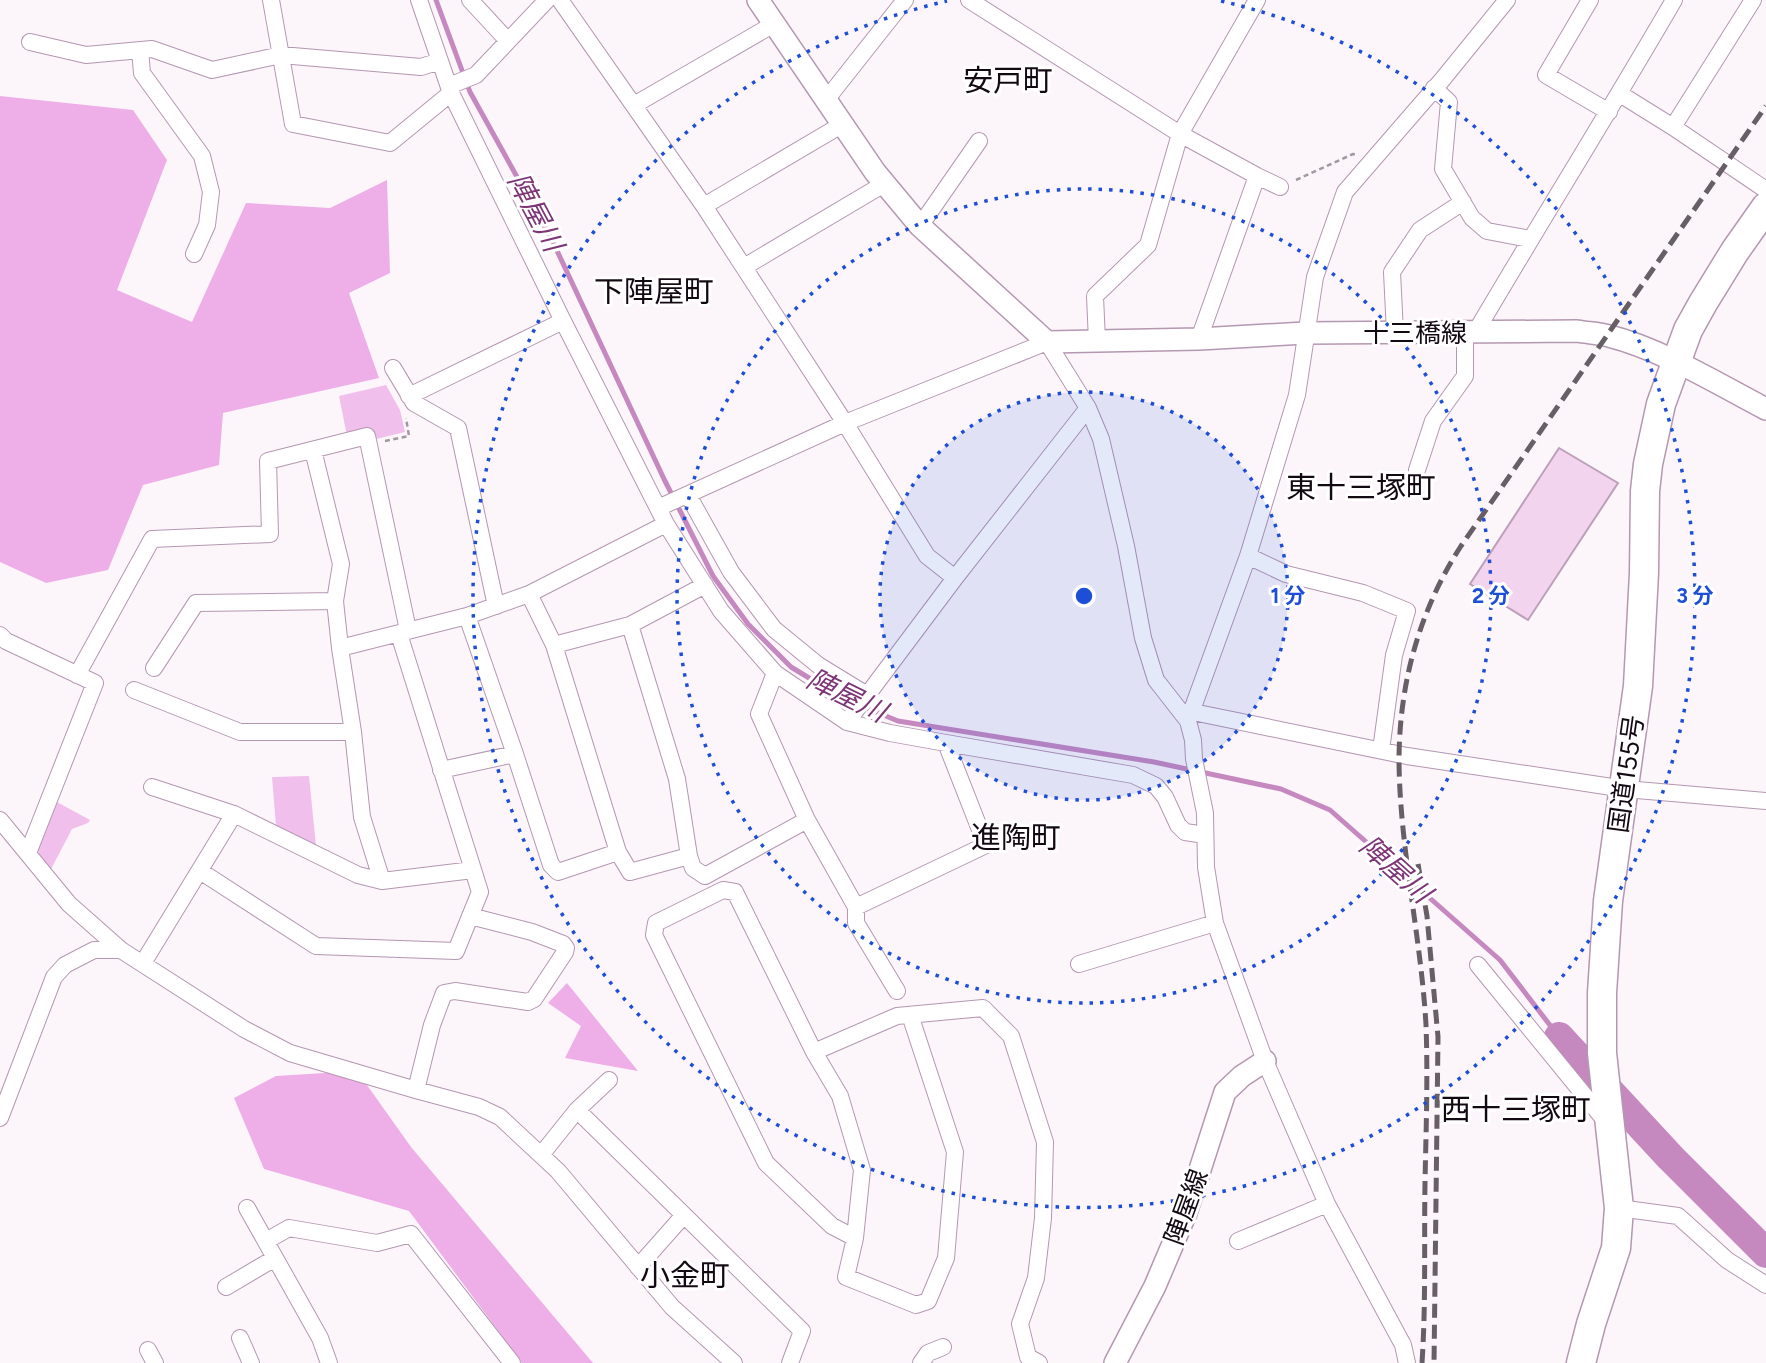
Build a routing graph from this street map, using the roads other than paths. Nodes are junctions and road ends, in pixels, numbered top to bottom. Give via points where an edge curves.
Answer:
1 (271, 0) edge
2 (419, 0) edge
3 (470, 0) edge
4 (547, 0) edge
5 (561, 0) edge
6 (758, 0) edge
7 (905, 0) edge
8 (969, 0) edge
9 (1257, 0) edge
10 (1507, 0) edge
11 (1590, 0) edge
12 (1674, 0) edge
13 (1753, 0) edge
14 (774, 24) junction
15 (508, 41) junction
16 (30, 43) dead end
17 (140, 50) junction
18 (281, 55) junction
19 (440, 61) junction
20 (452, 87) junction
21 (1434, 88) junction
22 (1620, 94) junction
23 (826, 100) junction
24 (634, 105) junction
25 (1609, 112) junction
26 (843, 124) junction
27 (1673, 127) junction
28 (1180, 134) junction
29 (979, 141) dead end
30 (1257, 176) junction
31 (884, 184) junction
32 (1280, 187) road end
33 (1766, 190) edge
34 (1463, 202) junction
35 (704, 206) junction
36 (1766, 207) edge
37 (920, 226) junction
38 (1530, 239) junction
39 (194, 254) dead end
40 (744, 267) junction
41 (563, 321) junction
42 (1305, 333) junction
43 (1395, 333) junction
44 (1470, 333) junction
45 (1199, 339) junction
46 (1097, 341) junction
47 (1047, 342) junction
48 (1676, 362) junction
49 (393, 368) dead end
50 (407, 404) junction
51 (1088, 408) junction
52 (1766, 409) edge
53 (845, 423) junction
54 (313, 450) junction
55 (1417, 470) dead end
56 (686, 495) junction
57 (663, 506) junction
58 (666, 524) junction
59 (1248, 556) junction
60 (955, 578) junction
61 (705, 585) junction
62 (529, 594) junction
63 (335, 601) junction
64 (496, 606) junction
65 (467, 616) junction
66 (630, 625) junction
67 (404, 632) junction
68 (2, 640) edge
69 (554, 645) junction
70 (340, 648) junction
71 (154, 668) dead end
72 (775, 673) junction
73 (78, 675) junction
74 (134, 690) dead end
75 (865, 697) junction
76 (1191, 716) junction
77 (850, 719) junction
78 (353, 732) junction
79 (946, 743) junction
80 (1381, 750) junction
81 (514, 754) junction
82 (441, 770) junction
83 (152, 787) dead end
84 (1625, 789) junction
85 (1766, 802) edge
86 (234, 814) junction
87 (0, 820) edge
88 (807, 820) junction
89 (1205, 835) junction
90 (618, 852) junction
91 (29, 853) junction
92 (689, 856) junction
93 (473, 870) junction
94 (200, 871) junction
95 (382, 881) junction
96 (856, 907) junction
97 (470, 916) junction
98 (1215, 923) junction
99 (121, 950) junction
100 (143, 963) junction
101 (1079, 964) dead end
102 (1478, 965) dead end
103 (897, 990) dead end
104 (910, 1015) junction
105 (814, 1052) junction
106 (1265, 1062) junction
107 (609, 1080) dead end
108 (416, 1090) junction
109 (577, 1110) junction
110 (0, 1118) edge
111 (1610, 1123) junction
112 (541, 1155) junction
113 (1327, 1204) junction
114 (247, 1208) dead end
115 (1619, 1208) junction
116 (684, 1216) junction
117 (855, 1238) junction
118 (266, 1241) junction
119 (1238, 1241) dead end
120 (275, 1258) junction
121 (638, 1266) junction
122 (1766, 1285) edge
123 (226, 1287) dead end
124 (240, 1338) dead end
125 (943, 1347) dead end
126 (251, 1363) edge
127 (329, 1363) edge
128 (512, 1363) edge
129 (734, 1363) edge
130 (790, 1363) edge
131 (921, 1363) edge
132 (1039, 1363) edge
133 (1115, 1363) edge
134 (1406, 1363) edge
135 (1581, 1363) edge

1 - 18 street
2 - 19 street
3 - 15 street
4 - 15 street
5 - 24 street
6 - 14 street
7 - 23 street
8 - 28 street
9 - 28 street
10 - 21 street
11 - 25 street via 1546,75
12 - 22 street
13 - 27 street
14 - 23 street
14 - 24 street
15 - 20 street via 475,75
16 - 17 street via 86,55
17 - 18 street via 152,49 212,70
17 - 39 street via 142,74 202,156 211,192 207,225
18 - 19 street via 421,67
18 - 20 street via 293,124 390,143
19 - 20 street
20 - 41 street
21 - 34 street via 1449,102 1443,169
21 - 42 street via 1345,192 1315,277
22 - 25 street
22 - 27 street
23 - 26 street
24 - 35 street
25 - 38 street
26 - 31 street
26 - 35 street
27 - 33 street
28 - 30 street
28 - 46 street via 1148,245 1095,296
29 - 37 street
30 - 32 street
30 - 45 street
31 - 37 street
31 - 40 street
34 - 38 street via 1487,231
34 - 43 street via 1420,230 1392,272
35 - 40 street
36 - 48 highway, 国道155号 via 1703,303
37 - 47 street
38 - 44 street
40 - 53 street
41 - 50 street
41 - 57 street
42 - 43 street, 十三橋線
42 - 45 street, 十三橋線
42 - 59 street via 1297,395
43 - 44 street, 十三橋線
44 - 48 street, 十三橋線 via 1577,331 1608,335
44 - 55 street via 1465,376 1433,421
45 - 46 street, 十三橋線
46 - 47 street, 十三橋線
47 - 51 street
47 - 53 street
48 - 52 street, 十三橋線
48 - 84 highway, 国道155号 via 1648,464 1638,687
49 - 50 street
50 - 64 street via 414,403 458,428
51 - 60 street
51 - 76 street via 1101,439 1156,680
53 - 56 street
53 - 60 street via 927,556
54 - 63 street via 341,564
54 - 67 street via 367,436
54 - 73 street via 268,461 270,534 152,539
56 - 57 street
56 - 75 street via 731,572 774,628
57 - 58 street
58 - 61 street
58 - 62 street
59 - 76 street
59 - 80 street via 1286,574 1363,593 1407,611 1394,655
60 - 75 street
61 - 66 street
61 - 72 street
62 - 64 street
62 - 69 street
63 - 70 street
63 - 71 street via 196,603
64 - 65 street
65 - 67 street
65 - 81 street
66 - 69 street
66 - 92 street via 677,779
67 - 70 street
67 - 82 street
68 - 73 street
69 - 90 street
70 - 78 street
72 - 77 street
72 - 88 street via 759,713
73 - 91 street via 95,683
74 - 78 street via 240,732
75 - 77 street
76 - 80 street
76 - 89 street
77 - 79 street via 890,733
78 - 95 street via 362,817
79 - 89 street via 1133,775 1156,786 1185,832
79 - 96 street via 986,845
80 - 84 street
81 - 82 street
81 - 90 street via 551,866 558,872
82 - 93 street
83 - 86 street
84 - 85 street
84 - 111 highway, 国道155号 via 1608,901 1602,993 1602,1053
86 - 94 street
86 - 95 street via 358,875
87 - 91 street
88 - 92 street via 705,876 693,868
88 - 96 street
89 - 98 street
90 - 92 street via 630,872
91 - 99 street via 69,904
93 - 95 street
93 - 97 street via 480,892
94 - 97 street via 316,946 456,951
94 - 100 street
96 - 103 street via 856,923
97 - 108 street via 533,932 563,944 565,952 528,1002 444,993
98 - 101 street
98 - 106 street
99 - 100 street
99 - 110 street via 94,950 65,965 54,977
100 - 108 street via 290,1053
102 - 111 street
104 - 105 street via 897,1016
104 - 117 street via 955,1152 946,1258 928,1301 916,1305 846,1277
104 - 132 street via 983,1008 1011,1036 1045,1142 1036,1278 1020,1324 1028,1357
105 - 117 street via 840,1096 862,1170
105 - 117 street via 735,892 723,890 656,923 654,935 766,1163 832,1226
106 - 113 street
106 - 133 street, 陣屋線 via 1225,1092 1186,1213
107 - 109 street
108 - 112 street via 500,1116
109 - 112 street
109 - 116 street
111 - 115 highway, 国道155号
112 - 121 street
113 - 119 street
113 - 134 street via 1403,1345
114 - 118 street
115 - 122 street via 1678,1216 1727,1260
115 - 135 highway, 国道155号 via 1616,1248
116 - 121 street
116 - 130 street via 802,1331
118 - 120 street
118 - 128 street via 289,1228 377,1243 411,1234
120 - 123 street
120 - 127 street
121 - 129 street via 672,1307
124 - 126 street
125 - 131 street via 928,1353

